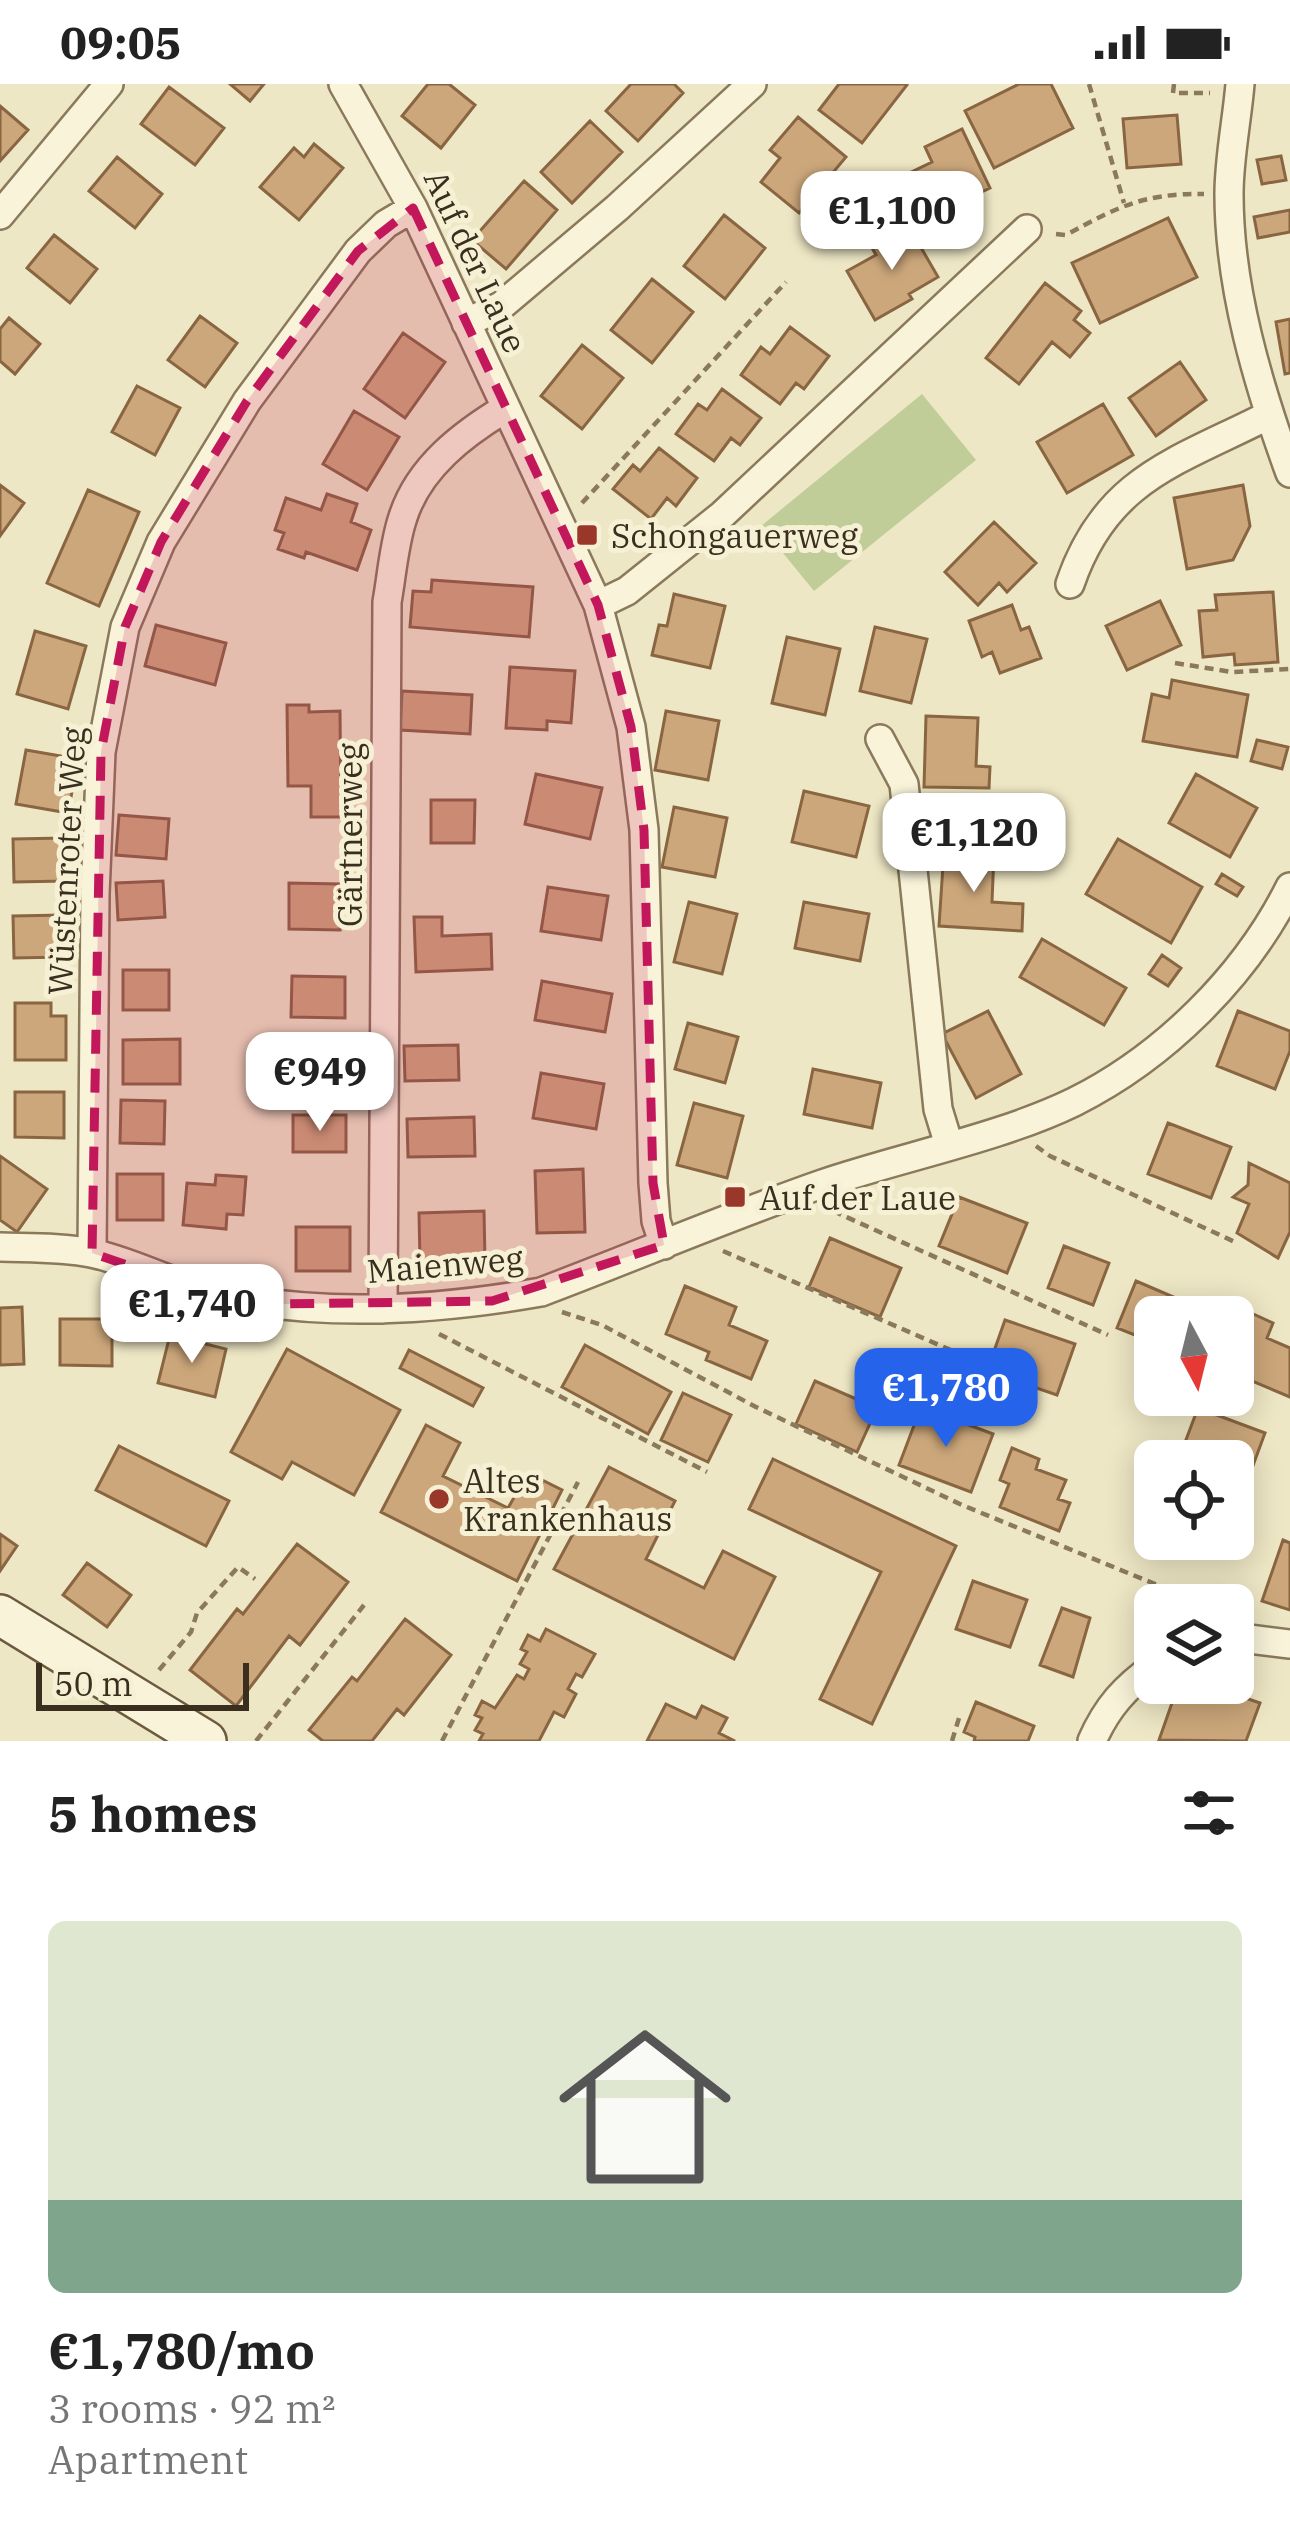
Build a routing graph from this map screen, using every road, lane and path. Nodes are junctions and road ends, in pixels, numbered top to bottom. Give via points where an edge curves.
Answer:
1 (109, 84) edge
2 (343, 84) edge
3 (752, 84) edge
4 (1089, 84) edge
5 (1174, 84) edge
6 (1240, 88) edge
7 (1229, 195) junction
8 (1124, 203) junction
9 (412, 208) junction
10 (0, 214) edge
11 (1027, 229) joint
12 (786, 282) dead end
13 (466, 323) junction
14 (506, 408) junction
15 (1269, 416) junction
16 (1290, 472) edge
17 (560, 516) junction
18 (1070, 584) dead end
19 (598, 605) junction
20 (1175, 663) dead end
21 (1290, 669) edge
22 (880, 739) dead end
23 (1290, 887) edge
24 (1279, 937) edge
25 (1021, 1121) junction
26 (950, 1144) junction
27 (821, 1184) junction
28 (715, 1226) junction
29 (1237, 1243) dead end
30 (664, 1245) junction
31 (0, 1247) edge
32 (92, 1253) junction
33 (541, 1292) junction
34 (434, 1307) junction
35 (382, 1309) junction
36 (1108, 1335) dead end
37 (992, 1368) dead end
38 (706, 1472) dead end
39 (578, 1482) dead end
40 (256, 1579) dead end
41 (1155, 1584) edge
42 (364, 1605) dead end
43 (0, 1615) edge
44 (1254, 1639) edge
45 (1290, 1644) edge
46 (1134, 1680) edge
47 (148, 1683) dead end
48 (959, 1718) dead end
49 (444, 1738) edge
50 (206, 1741) edge
51 (256, 1741) edge
52 (452, 1741) edge
53 (952, 1741) edge
54 (1092, 1741) edge

1 - 10 street
2 - 9 street, Auf der Laue
3 - 13 street via 501,306
4 - 8 path
5 - 6 path via 1173,92
6 - 7 street
7 - 8 path
7 - 15 street via 1240,298
8 - 11 path via 1066,235
9 - 13 street, Auf der Laue
9 - 32 street, Wüstenroter Weg via 358,251 247,401 161,542 125,627 101,752
11 - 19 street via 722,515 628,591
12 - 17 path via 579,506
13 - 14 street, Auf der Laue
14 - 17 street, Auf der Laue
14 - 35 street, Gärtnerweg via 430,467 403,515 387,602
15 - 16 street
15 - 18 street via 1138,482 1103,516
17 - 19 street, Auf der Laue
19 - 30 street, Auf der Laue via 632,728 644,830 653,1183
20 - 21 path via 1232,672
22 - 26 street via 904,784 938,1108
23 - 24 street, Maienweg
24 - 25 street, Maienweg via 1132,1069
25 - 26 street, Maienweg
25 - 29 path via 1027,1139 1050,1156
26 - 27 street, Maienweg
27 - 28 street, Maienweg
27 - 36 path via 832,1211
28 - 30 street, Maienweg
28 - 37 path via 724,1253
30 - 33 street, Maienweg
31 - 32 street, Maienweg
32 - 35 street, Maienweg via 206,1292
33 - 34 street, Maienweg
33 - 41 path via 564,1314 602,1325 962,1505
34 - 35 street, Maienweg
34 - 38 path via 436,1333
39 - 49 path
40 - 47 path via 238,1567
42 - 51 path
43 - 50 street
44 - 45 street
46 - 54 street via 1105,1711
48 - 53 path
49 - 52 path

